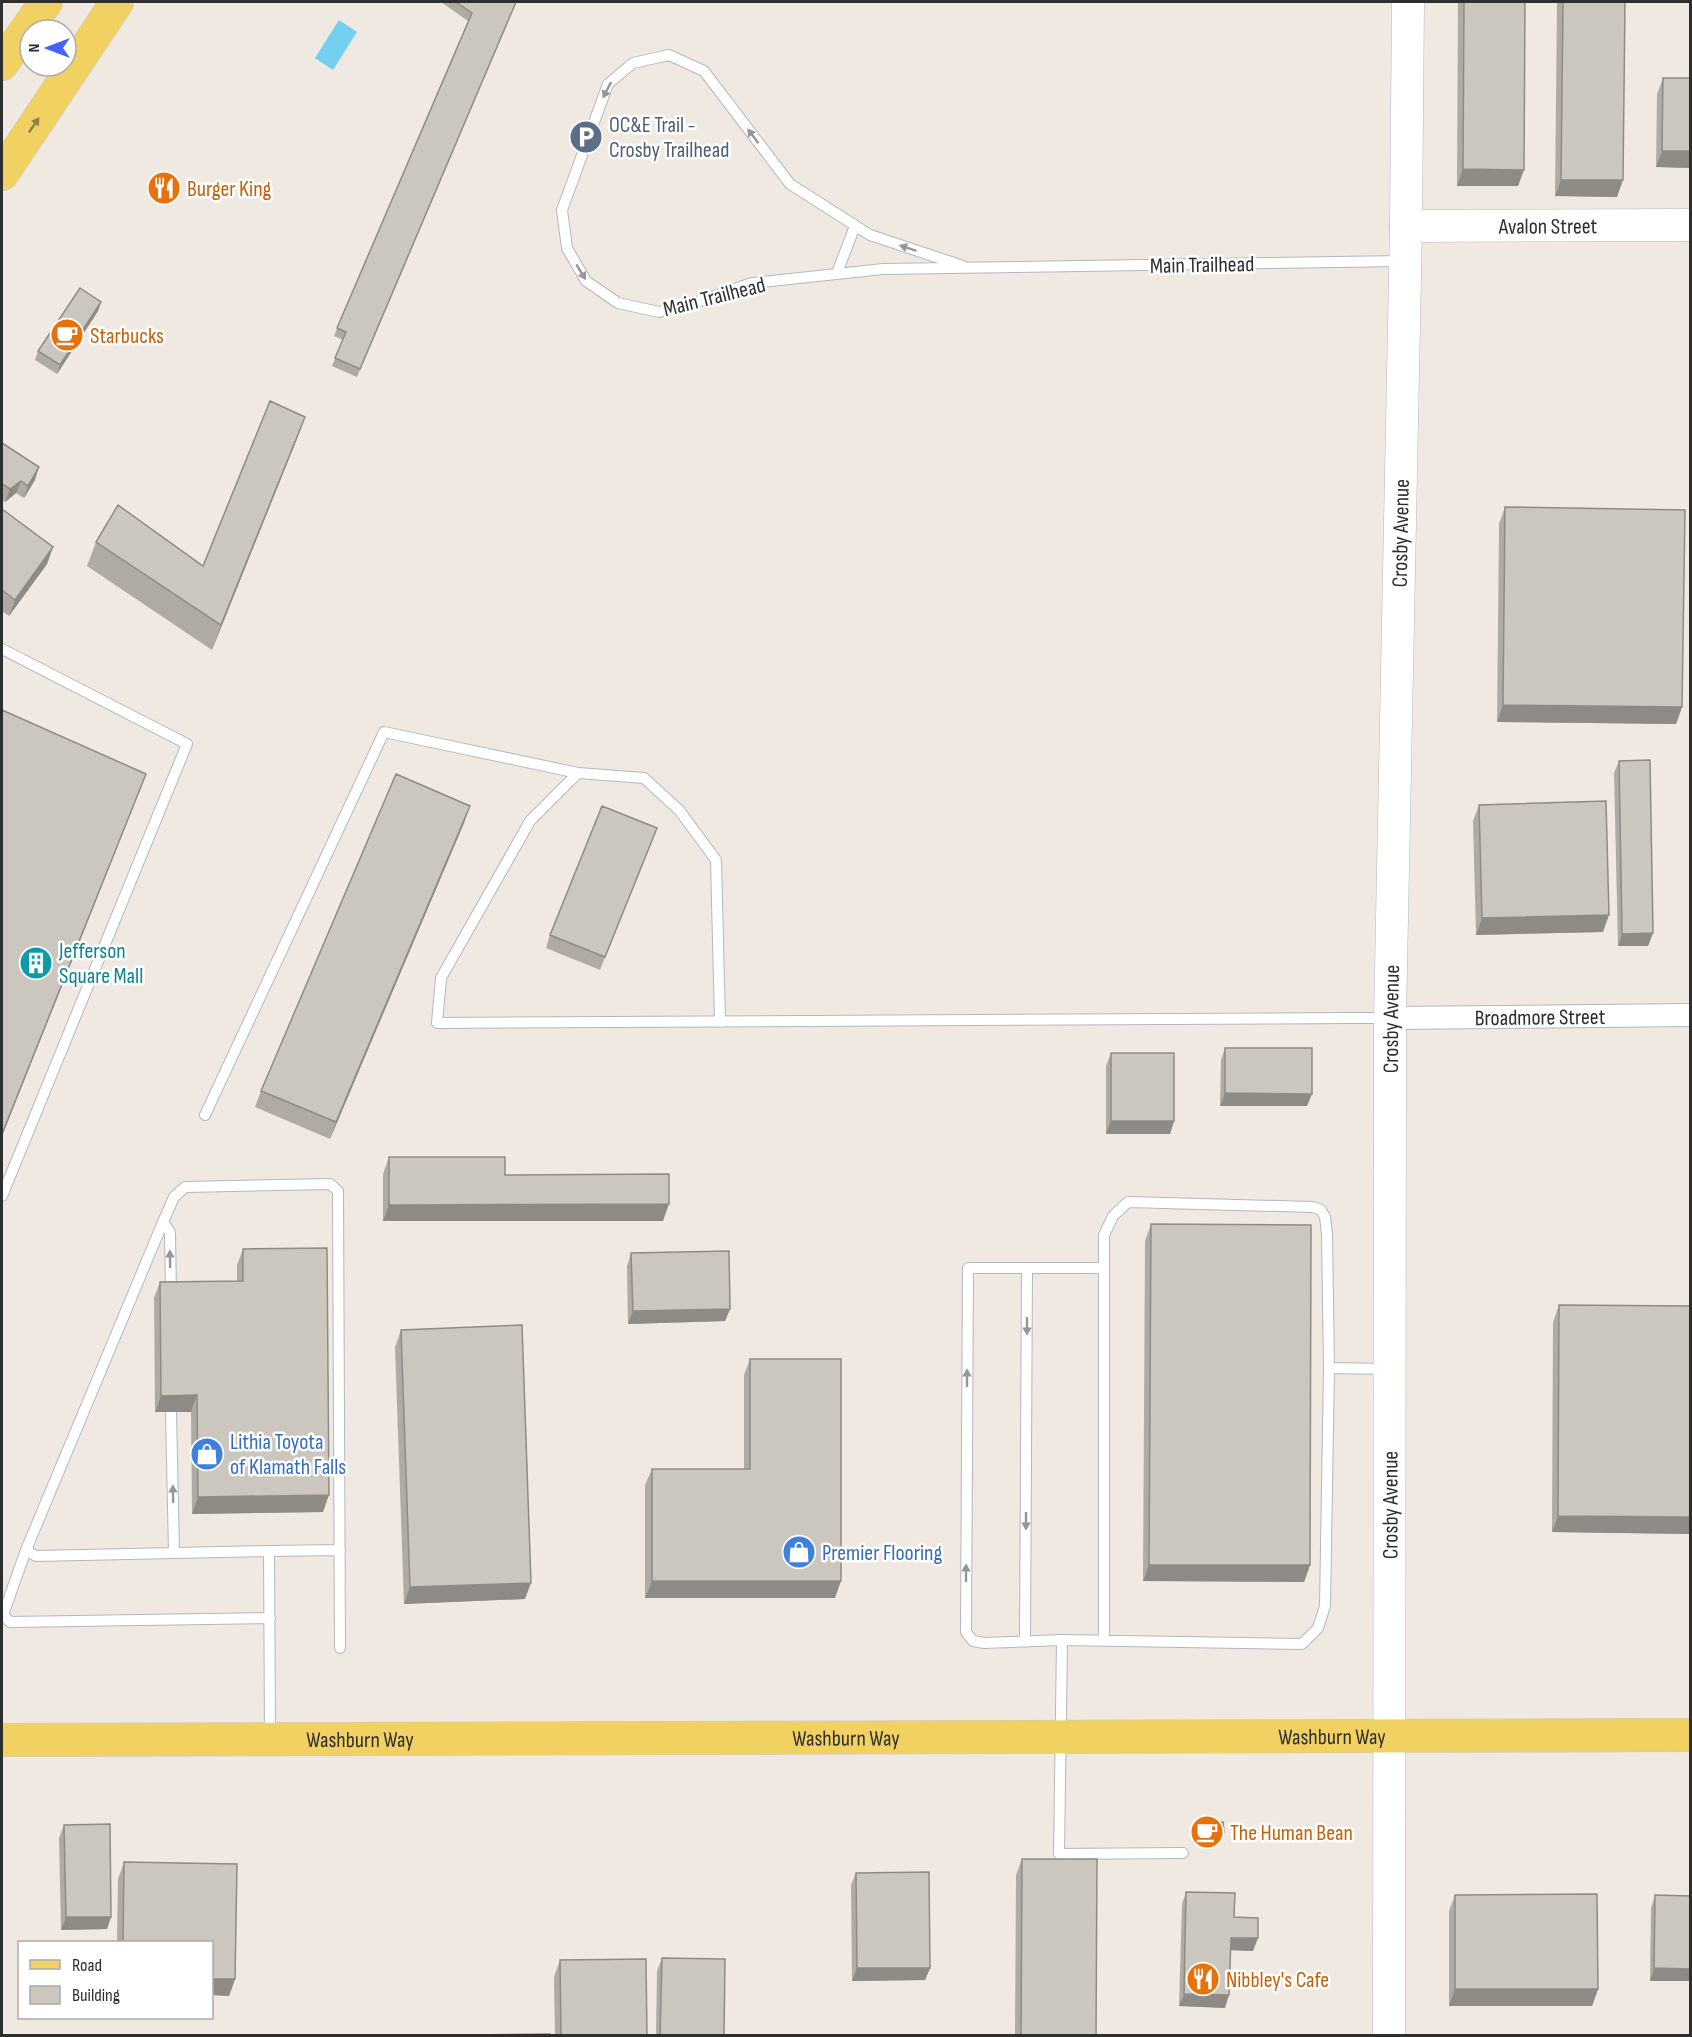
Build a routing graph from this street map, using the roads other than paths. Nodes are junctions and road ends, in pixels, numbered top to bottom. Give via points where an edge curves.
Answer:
1 (46, 2) edge
2 (117, 2) edge
3 (1408, 2) edge
4 (2, 64) edge
5 (2, 174) edge
6 (1690, 225) edge
7 (855, 226) junction
8 (1406, 226) junction
9 (1405, 261) junction
10 (963, 266) junction
11 (837, 273) junction
12 (2, 649) edge
13 (578, 772) junction
14 (1690, 1015) edge
15 (1390, 1018) junction
16 (720, 1022) junction
17 (205, 1115) dead end
18 (2, 1196) edge
19 (163, 1222) junction
20 (1027, 1268) junction
21 (1104, 1268) junction
22 (171, 1298) edge
23 (1329, 1368) junction
24 (1390, 1369) junction
25 (171, 1412) edge
26 (26, 1550) junction
27 (340, 1550) junction
28 (269, 1551) junction
29 (174, 1553) junction
30 (270, 1618) junction
31 (1062, 1641) junction
32 (1104, 1641) junction
33 (1025, 1642) junction
34 (340, 1648) dead end
35 (1390, 1734) junction
36 (1690, 1735) edge
37 (1062, 1736) junction
38 (270, 1739) junction
39 (2, 1740) edge
40 (1183, 1853) dead end
41 (1389, 2036) edge

1 - 4 main road
5 -> 2 main road
3 - 8 street, Crosby Avenue
6 - 8 street, Avalon Street
10 -> 7 lane, Main Trailhead via 870,235
7 - 11 lane
7 -> 11 lane, Main Trailhead via 790,184 704,71 669,55 633,63 608,84 562,210 567,248 586,281 618,303 659,312 752,283
8 - 9 street, Crosby Avenue
9 - 10 lane, Main Trailhead
9 - 15 street, Crosby Avenue
10 - 11 lane, Main Trailhead
12 - 18 lane via 187,744
13 - 16 lane via 644,778 679,810 716,860
13 - 16 lane via 530,821 447,967 441,978 437,1023
13 - 17 lane via 384,732
14 - 15 street, Broadmore Street
15 - 16 lane
15 - 24 street, Crosby Avenue
22 -> 19 lane via 170,1232
19 - 26 lane
19 - 27 lane via 174,1197 185,1187 330,1184 338,1191
20 - 21 lane
20 -> 33 lane
33 -> 20 lane via 984,1643 973,1641 966,1632 968,1268
21 - 23 lane via 1104,1235 1113,1216 1128,1202 1321,1210 1327,1234
21 - 32 lane
23 - 24 lane
23 - 32 lane via 1325,1606 1318,1628 1302,1644
24 - 35 street, Crosby Avenue
29 -> 25 lane
26 - 29 lane via 36,1556
26 - 30 lane via 3,1615 10,1622
27 - 28 lane
27 - 34 lane
28 - 29 lane
28 - 30 lane
30 - 38 lane
31 - 32 lane
31 - 33 lane
31 - 37 lane
35 - 36 main road, Washburn Way
35 - 37 main road, Washburn Way
35 - 41 street, Crosby Avenue
37 - 38 main road, Washburn Way
37 - 40 lane via 1059,1854
38 - 39 main road, Washburn Way

